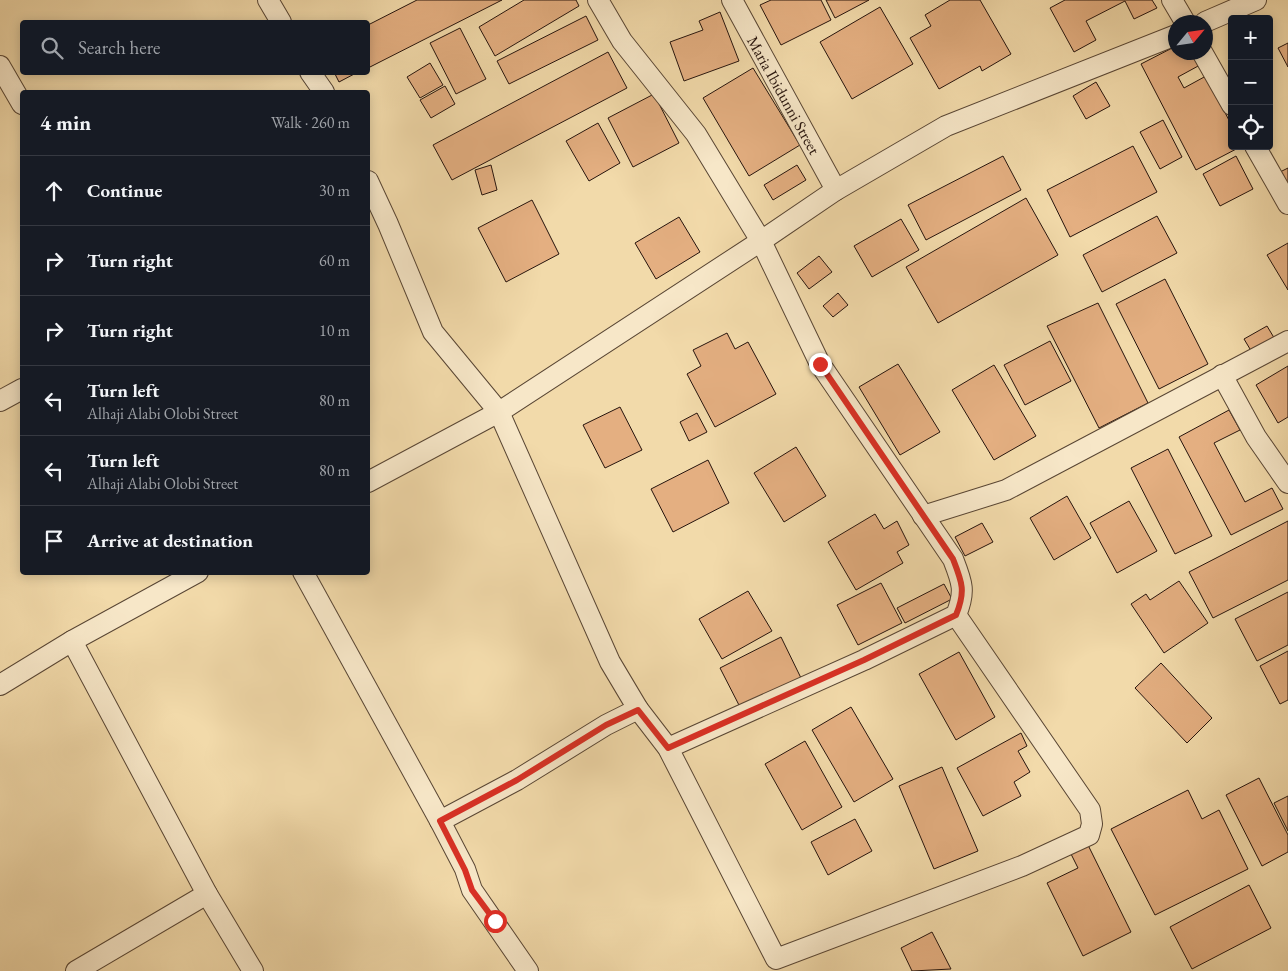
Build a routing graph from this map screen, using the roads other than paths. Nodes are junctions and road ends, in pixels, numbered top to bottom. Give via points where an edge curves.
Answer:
1 (268, 0) edge
2 (598, 0) edge
3 (732, 0) edge
4 (1172, 0) edge
5 (1256, 0) edge
6 (1181, 15) edge
7 (1213, 19) edge
8 (280, 20) edge
9 (1168, 38) edge
10 (1207, 60) edge
11 (0, 66) edge
12 (312, 75) edge
13 (323, 90) edge
14 (1228, 98) edge
15 (20, 101) edge
16 (1257, 150) edge
17 (836, 190) junction
18 (370, 192) edge
19 (1288, 204) edge
20 (761, 242) junction
21 (1288, 341) edge
22 (1222, 375) junction
23 (20, 390) edge
24 (0, 401) edge
25 (499, 412) junction
26 (370, 481) edge
27 (1288, 483) edge
28 (923, 516) junction
29 (193, 575) edge
30 (305, 575) edge
31 (956, 615) junction
32 (72, 641) junction
33 (0, 685) edge
34 (638, 710) junction
35 (668, 748) junction
36 (440, 821) junction
37 (207, 894) junction
38 (76, 971) edge
39 (253, 971) edge
40 (528, 971) edge

1 - 8 street
2 - 20 street via 622,41 696,134
3 - 17 street, Maria Ibidunni Street
4 - 6 street
5 - 7 street
9 - 17 street via 946,126
10 - 14 street
11 - 15 street
12 - 13 street
16 - 19 street
17 - 20 street
18 - 25 street via 433,332
20 - 25 street
20 - 28 street via 820,364
21 - 22 street
22 - 27 street via 1256,437
22 - 28 street via 1006,490
23 - 24 street
25 - 26 street
25 - 34 street via 610,662
28 - 31 street via 953,559 962,582 962,600
29 - 32 street
30 - 36 street
31 - 35 street
31 - 35 street via 1090,810 1092,824 1089,835 1022,866 776,959
32 - 33 street
32 - 37 street
34 - 35 street
34 - 36 street via 606,725 517,780
36 - 40 street via 472,890
37 - 38 street
37 - 39 street

